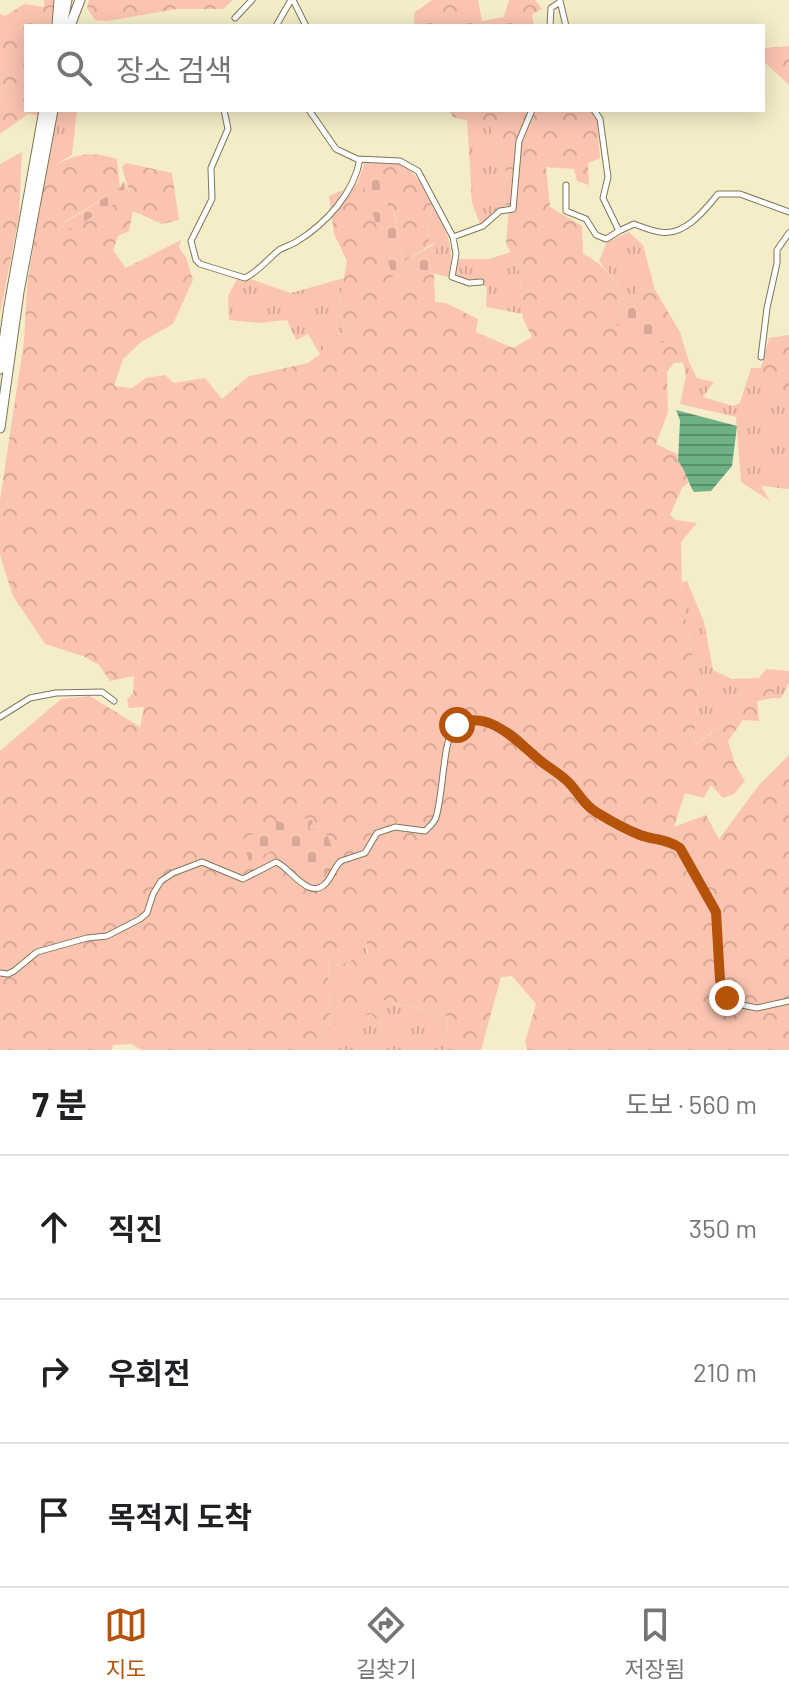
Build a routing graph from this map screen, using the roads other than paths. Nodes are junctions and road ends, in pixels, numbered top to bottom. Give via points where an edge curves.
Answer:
1 (59, 0) edge
2 (67, 0) edge
3 (78, 0) edge
4 (252, 0) edge
5 (292, 0) edge
6 (560, 1) edge
7 (235, 18) dead end
8 (60, 24) edge
9 (61, 24) edge
10 (71, 24) edge
11 (277, 24) edge
12 (305, 24) edge
13 (550, 24) edge
14 (566, 24) edge
15 (44, 112) edge
16 (53, 112) edge
17 (224, 112) edge
18 (310, 112) edge
19 (531, 112) edge
20 (595, 112) edge
21 (360, 159) junction
22 (566, 185) dead end
23 (789, 212) edge
24 (619, 231) junction
25 (789, 233) edge
26 (453, 237) junction
27 (481, 282) dead end
28 (761, 357) dead end
29 (0, 369) edge
30 (0, 428) edge
31 (114, 701) dead end
32 (0, 717) edge
33 (0, 973) edge
34 (789, 1001) edge

1 - 8 highway
2 - 9 highway
3 - 10 highway
4 - 7 street
5 - 11 street
5 - 12 street
6 - 13 street via 551,8
6 - 14 street
15 - 29 highway
16 - 30 highway
17 - 21 street via 228,129 211,168 212,199 191,241 200,264 245,278 262,268 342,201
18 - 21 street via 336,149
19 - 26 street via 519,141 513,209
20 - 24 street via 608,177 603,198
21 - 26 street via 400,161 418,171
22 - 24 street via 566,211 586,219 596,235 606,239
23 - 24 street via 740,194 718,194 683,228 663,233 634,224
25 - 28 street via 777,250
26 - 27 street via 452,277
31 - 32 street via 102,692 56,693 30,698
33 - 34 street via 14,971 37,952 107,936 144,917 161,881 202,862 243,879 276,862 303,885 320,888 341,861 365,853 377,833 395,827 425,831 436,819 451,731 470,721 512,734 570,783 590,808 637,834 680,848 716,912 720,980 727,998 757,1008

